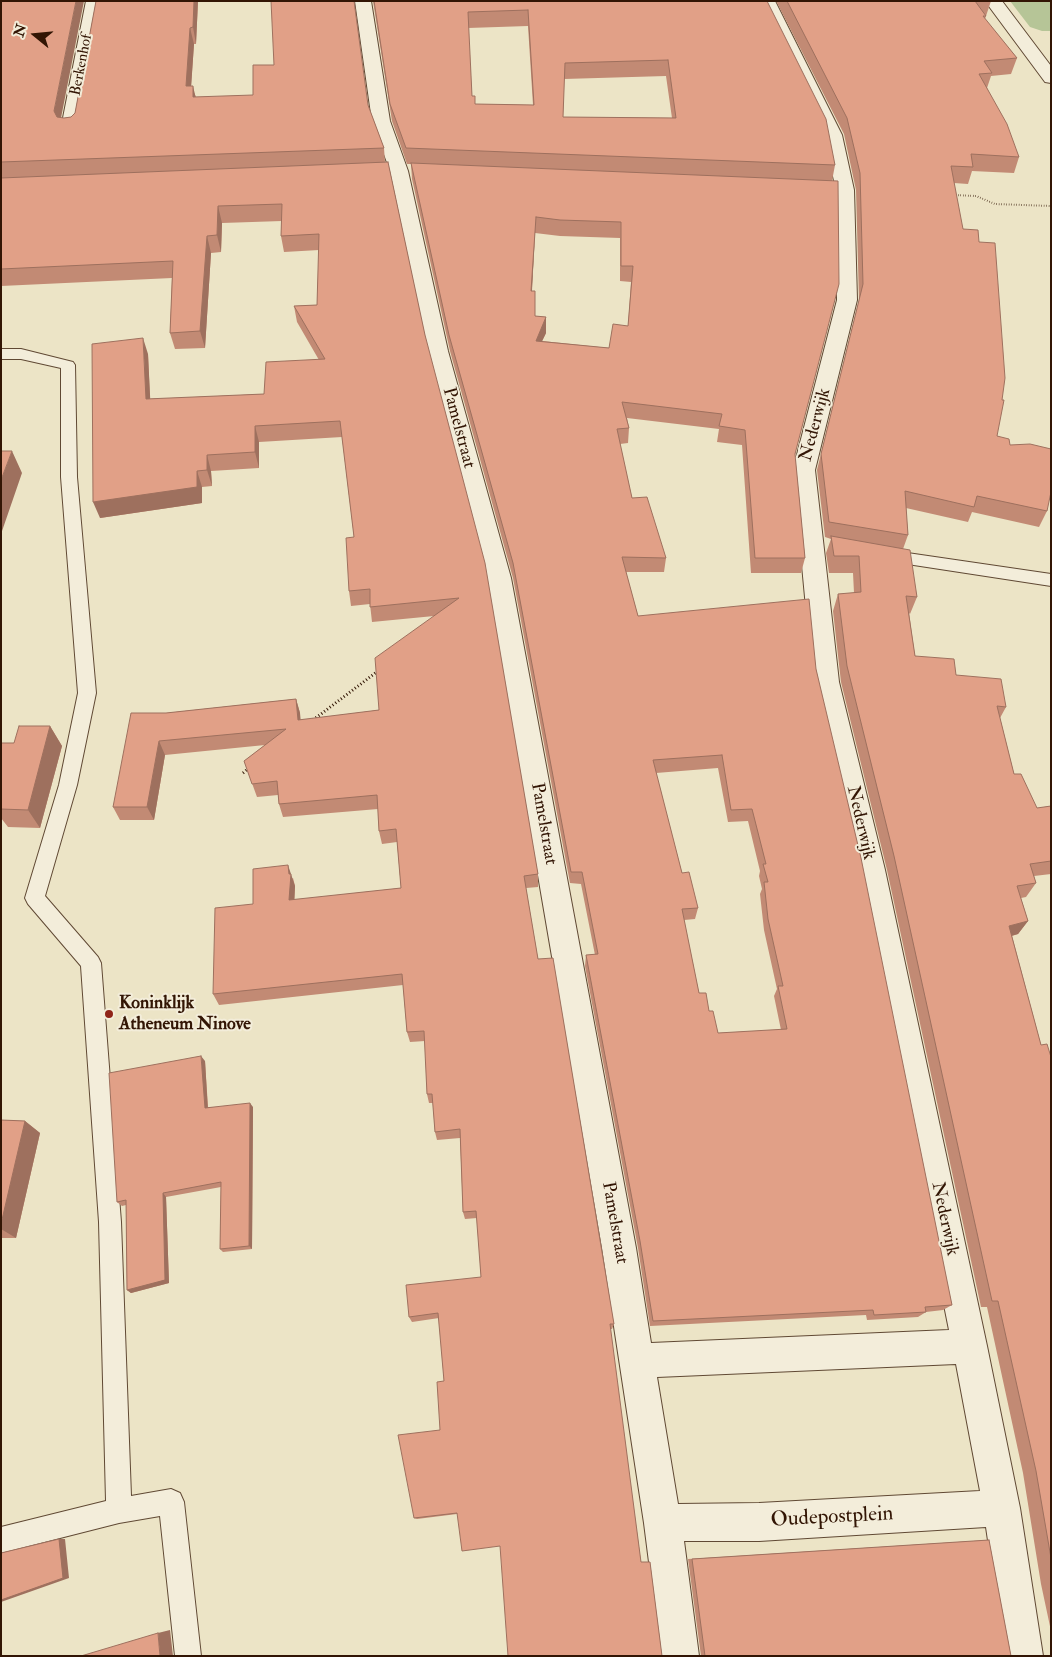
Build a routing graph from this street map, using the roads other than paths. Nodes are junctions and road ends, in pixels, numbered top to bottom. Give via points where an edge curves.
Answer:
1 (94, 1) edge
2 (363, 1) edge
3 (766, 1) edge
4 (993, 1) edge
5 (1051, 78) edge
6 (70, 128) edge
7 (1, 354) edge
8 (868, 553) edge
9 (1051, 580) edge
10 (970, 1346) junction
11 (636, 1361) junction
12 (1002, 1508) junction
13 (119, 1510) junction
14 (663, 1523) junction
15 (1, 1540) edge
16 (188, 1656) edge
17 (680, 1656) edge
18 (1024, 1656) edge

1 - 6 street, Berkenhof
2 - 11 street, Pamelstraat via 381,121 399,172 438,351 499,578 616,1229
3 - 10 street, Nederwijk via 832,135 847,300 804,470 822,545 826,682 872,870
4 - 5 street
7 - 13 lane via 21,354 68,365 69,477 86,693 68,785 35,898 91,963 110,1222
8 - 9 lane
10 - 11 street
10 - 12 street, Nederwijk
11 - 14 street, Pamelstraat
12 - 14 street, Oudepostplein via 759,1522
12 - 18 street, Nederwijk
13 - 15 lane
13 - 16 lane via 171,1502
14 - 17 street, Pamelstraat

